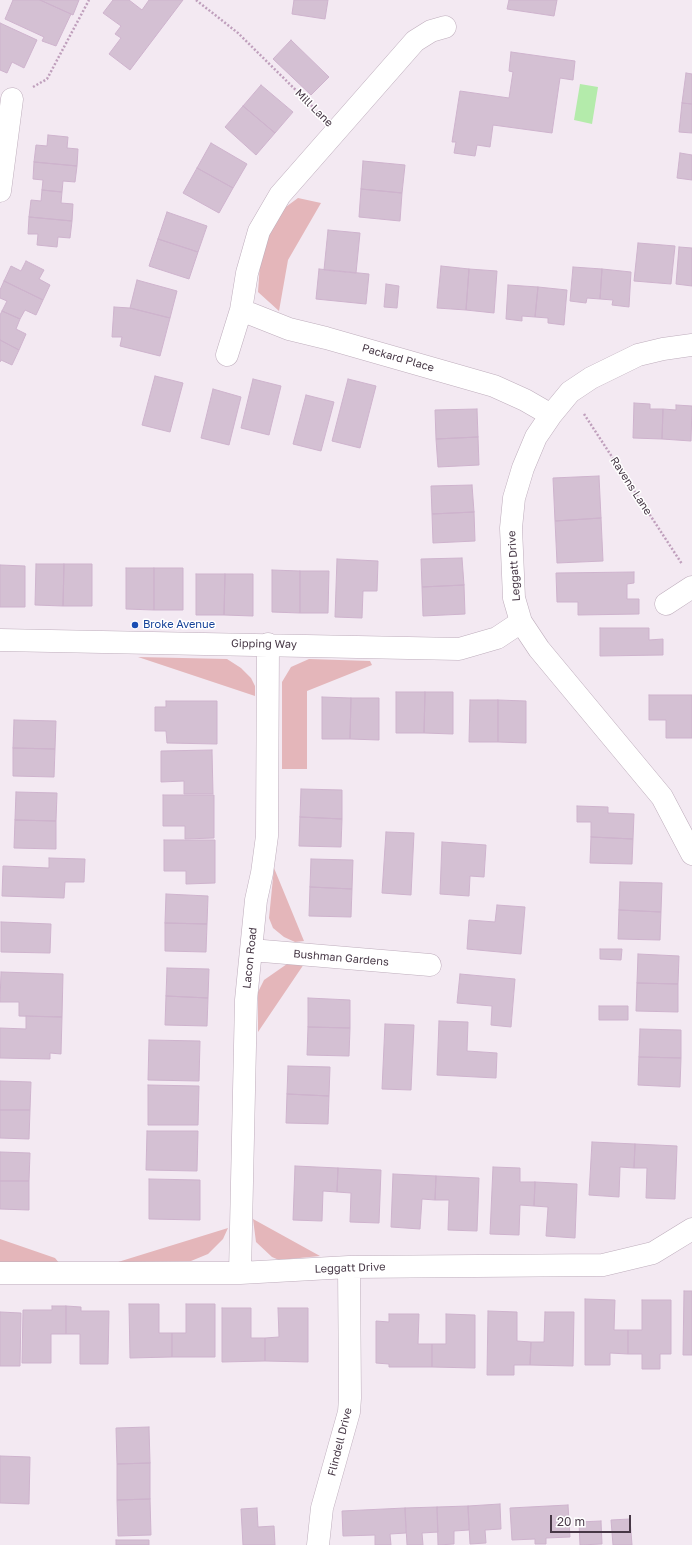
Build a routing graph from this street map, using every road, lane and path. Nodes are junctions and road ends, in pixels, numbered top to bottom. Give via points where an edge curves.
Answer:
1 (89, 0) edge
2 (196, 0) edge
3 (445, 27) dead end
4 (12, 99) joint
5 (336, 130) junction
6 (0, 191) edge
7 (241, 310) junction
8 (692, 345) edge
9 (227, 356) dead end
10 (570, 392) junction
11 (551, 415) junction
12 (684, 566) dead end
13 (692, 587) edge
14 (666, 604) dead end
15 (521, 622) junction
16 (0, 640) edge
17 (268, 644) junction
18 (692, 854) edge
19 (251, 950) junction
20 (430, 965) dead end
21 (692, 1229) edge
22 (349, 1266) junction
23 (0, 1273) edge
24 (240, 1273) junction
25 (318, 1545) edge

1 - 4 path via 47,79
2 - 5 path, Mill Lane via 238,33
3 - 5 street, Mill Lane via 414,41
4 - 6 street
5 - 7 street via 280,195 259,231 247,272
7 - 9 street
7 - 11 street, Packard Place via 289,329 494,386
8 - 10 street, Leggatt Drive via 663,348 638,355 591,378
10 - 11 street, Leggatt Drive
10 - 12 path, Ravens Lane
11 - 15 street, Leggatt Drive via 533,444 514,498 511,528 512,567 514,598
13 - 14 street
15 - 17 street, Gipping Way via 497,638 459,649
15 - 18 street, Leggatt Drive via 539,649 662,797
16 - 17 street, Gipping Way
17 - 19 street, Lacon Road via 267,836
19 - 20 street, Bushman Gardens
19 - 24 street, Lacon Road via 246,1000
21 - 22 street, Leggatt Drive via 653,1253 603,1265
22 - 24 street, Leggatt Drive
22 - 25 street, Flindell Drive via 350,1405 346,1428 322,1508
23 - 24 street, Leggatt Drive

